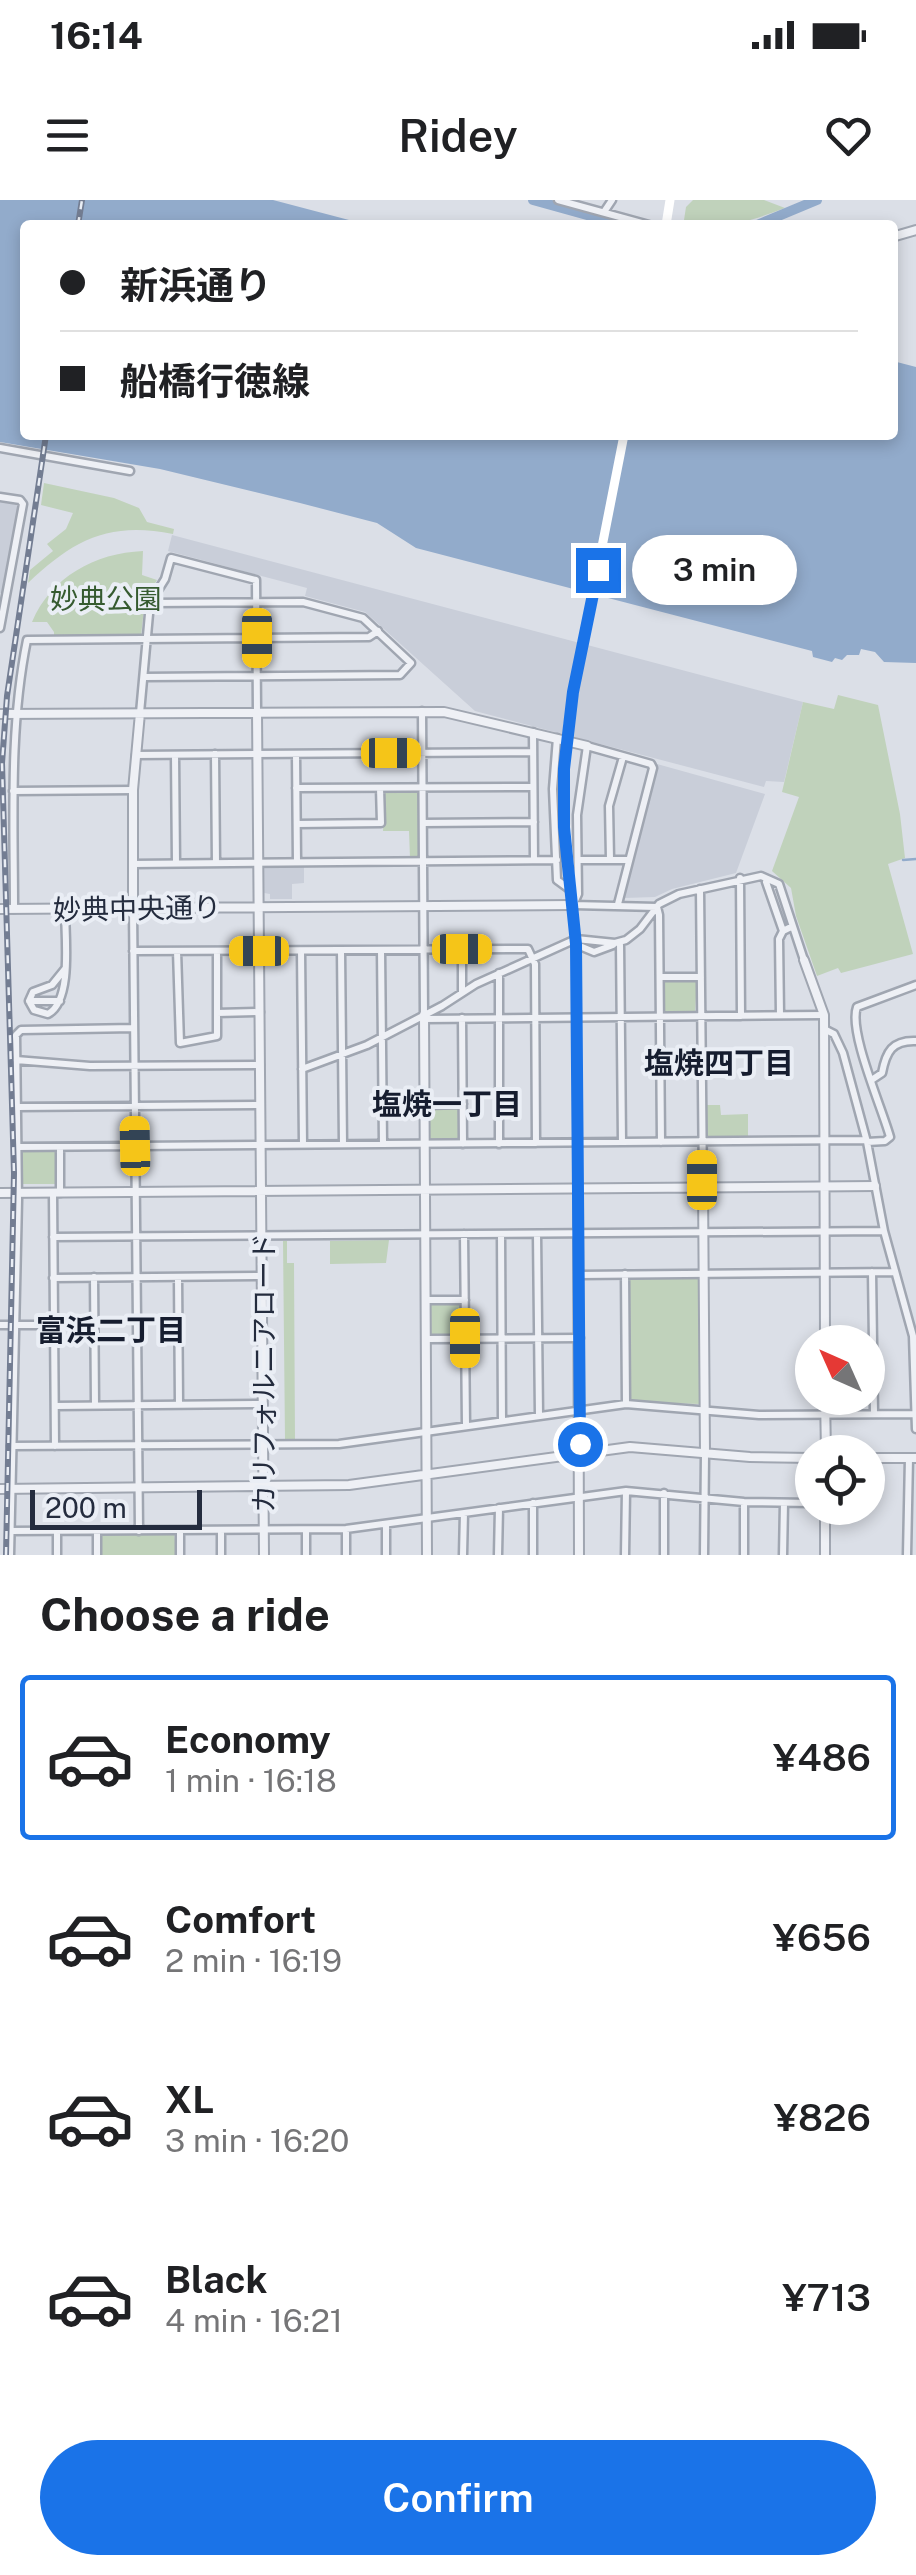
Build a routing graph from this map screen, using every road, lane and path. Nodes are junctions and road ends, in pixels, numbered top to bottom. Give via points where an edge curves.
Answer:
1 (558, 200) edge
2 (612, 200) edge
3 (604, 212) junction
4 (632, 220) edge
5 (623, 440) edge
6 (0, 448) edge
7 (130, 471) dead end
8 (0, 497) edge
9 (150, 602) junction
10 (256, 602) junction
11 (0, 620) edge
12 (0, 628) edge
13 (378, 631) junction
14 (257, 638) junction
15 (147, 639) junction
16 (257, 676) junction
17 (144, 677) junction
18 (422, 711) junction
19 (257, 712) junction
20 (140, 713) junction
21 (0, 714) edge
22 (16, 714) junction
23 (533, 732) junction
24 (557, 738) junction
25 (587, 746) junction
26 (422, 752) junction
27 (533, 752) junction
28 (136, 754) junction
29 (215, 754) junction
30 (258, 754) junction
31 (296, 754) junction
32 (176, 755) junction
33 (623, 757) junction
34 (533, 786) junction
35 (296, 788) junction
36 (380, 788) junction
37 (422, 788) junction
38 (133, 790) junction
39 (13, 791) junction
40 (534, 822) junction
41 (423, 823) junction
42 (297, 824) junction
43 (534, 860) junction
44 (557, 860) junction
45 (578, 860) junction
46 (610, 860) junction
47 (630, 860) junction
48 (423, 861) junction
49 (297, 862) junction
50 (176, 863) junction
51 (216, 863) junction
52 (258, 863) junction
53 (133, 864) junction
54 (740, 878) junction
55 (766, 882) dead end
56 (700, 888) junction
57 (572, 891) junction
58 (618, 904) junction
59 (573, 905) junction
60 (423, 906) junction
61 (656, 906) junction
62 (259, 907) junction
63 (64, 909) junction
64 (133, 909) junction
65 (0, 910) edge
66 (14, 910) junction
67 (787, 929) junction
68 (579, 942) junction
69 (618, 943) junction
70 (424, 949) junction
71 (462, 949) junction
72 (381, 950) junction
73 (133, 951) junction
74 (176, 951) junction
75 (216, 951) junction
76 (259, 951) junction
77 (301, 951) junction
78 (341, 951) junction
79 (534, 957) junction
80 (804, 960) joint
81 (66, 969) junction
82 (499, 973) junction
83 (660, 977) junction
84 (700, 977) junction
85 (916, 985) edge
86 (46, 987) junction
87 (462, 993) junction
88 (60, 999) junction
89 (30, 1001) junction
90 (260, 1012) junction
91 (218, 1013) junction
92 (824, 1014) junction
93 (621, 1016) junction
94 (660, 1016) junction
95 (701, 1016) junction
96 (741, 1016) junction
97 (780, 1016) junction
98 (424, 1017) junction
99 (535, 1017) junction
100 (576, 1017) junction
101 (462, 1018) junction
102 (498, 1018) junction
103 (134, 1028) junction
104 (824, 1029) junction
105 (382, 1036) junction
106 (916, 1041) edge
107 (342, 1054) junction
108 (16, 1060) junction
109 (260, 1065) junction
110 (134, 1066) junction
111 (302, 1069) junction
112 (872, 1080) junction
113 (462, 1104) junction
114 (260, 1105) junction
115 (134, 1106) junction
116 (425, 1106) junction
117 (17, 1107) junction
118 (823, 1141) junction
119 (866, 1141) junction
120 (622, 1142) junction
121 (662, 1142) junction
122 (702, 1142) junction
123 (536, 1143) junction
124 (578, 1143) junction
125 (343, 1144) junction
126 (383, 1144) junction
127 (426, 1144) junction
128 (463, 1144) junction
129 (499, 1144) junction
130 (261, 1145) junction
131 (303, 1145) junction
132 (135, 1146) junction
133 (60, 1147) junction
134 (18, 1148) junction
135 (824, 1186) junction
136 (875, 1186) junction
137 (578, 1188) junction
138 (702, 1188) junction
139 (426, 1189) junction
140 (261, 1191) junction
141 (56, 1192) junction
142 (136, 1192) junction
143 (0, 1193) edge
144 (18, 1193) junction
145 (824, 1231) junction
146 (884, 1231) junction
147 (703, 1232) junction
148 (426, 1234) junction
149 (464, 1234) junction
150 (500, 1234) junction
151 (537, 1234) junction
152 (578, 1234) junction
153 (262, 1236) junction
154 (53, 1237) junction
155 (136, 1237) junction
156 (824, 1272) junction
157 (872, 1272) junction
158 (895, 1272) junction
159 (703, 1273) junction
160 (624, 1274) junction
161 (579, 1275) junction
162 (262, 1276) junction
163 (94, 1277) junction
164 (136, 1277) junction
165 (178, 1277) junction
166 (54, 1278) junction
167 (426, 1300) junction
168 (465, 1300) junction
169 (0, 1325) edge
170 (14, 1325) junction
171 (825, 1325) edge
172 (873, 1325) edge
173 (54, 1326) junction
174 (465, 1338) junction
175 (502, 1338) junction
176 (538, 1338) junction
177 (580, 1338) junction
178 (427, 1339) junction
179 (262, 1404) junction
180 (626, 1404) junction
181 (95, 1405) junction
182 (137, 1405) junction
183 (179, 1405) junction
184 (54, 1406) junction
185 (580, 1409) junction
186 (704, 1410) junction
187 (885, 1414) edge
188 (914, 1414) edge
189 (539, 1415) junction
190 (795, 1415) edge
191 (826, 1415) edge
192 (502, 1420) junction
193 (466, 1425) junction
194 (916, 1429) edge
195 (428, 1431) junction
196 (826, 1435) edge
197 (263, 1444) junction
198 (11, 1446) junction
199 (55, 1446) junction
200 (138, 1446) junction
201 (580, 1452) junction
202 (705, 1454) junction
203 (795, 1457) edge
204 (885, 1458) edge
205 (912, 1458) edge
206 (428, 1474) junction
207 (264, 1486) junction
208 (138, 1488) junction
209 (5, 1489) edge
210 (626, 1492) junction
211 (664, 1494) junction
212 (580, 1496) junction
213 (704, 1498) junction
214 (744, 1502) junction
215 (534, 1503) junction
216 (784, 1503) junction
217 (795, 1503) edge
218 (912, 1504) edge
219 (498, 1508) junction
220 (464, 1513) junction
221 (428, 1518) junction
222 (386, 1524) junction
223 (825, 1525) edge
224 (346, 1529) junction
225 (56, 1530) junction
226 (139, 1530) junction
227 (180, 1530) junction
228 (221, 1530) junction
229 (264, 1530) junction
230 (306, 1530) junction
231 (10, 1531) junction
232 (97, 1531) junction
233 (10, 1555) edge
234 (56, 1555) edge
235 (97, 1555) edge
236 (180, 1555) edge
237 (221, 1555) edge
238 (264, 1555) edge
239 (306, 1555) edge
240 (346, 1555) edge
241 (386, 1555) edge
242 (427, 1555) edge
243 (463, 1555) edge
244 (498, 1555) edge
245 (533, 1555) edge
246 (579, 1555) edge
247 (625, 1555) edge
248 (664, 1555) edge
249 (704, 1555) edge
250 (744, 1555) edge
251 (783, 1555) edge
252 (825, 1555) edge
253 (908, 1555) edge

1 - 3 street
2 - 3 street
3 - 4 street
5 - 57 main road, bridge via 565,745
6 - 7 street
8 - 11 street via 24,504
9 - 10 street
9 - 10 street via 171,558 256,580
9 - 15 street
10 - 13 street via 303,602 363,618
10 - 14 street
11 - 12 street
13 - 14 street via 369,637
13 - 16 street via 411,663 400,674
14 - 15 street
14 - 16 street
15 - 17 street
15 - 22 street via 26,640
16 - 17 street
16 - 19 street
17 - 20 street
18 - 19 street
18 - 23 street
18 - 26 street
19 - 20 street
19 - 30 street, カリフォルニアロード
20 - 22 street
20 - 28 street
21 - 22 street
22 - 39 street
23 - 24 street
23 - 27 street
24 - 25 street
24 - 44 street
25 - 33 street
25 - 45 street
26 - 27 street
26 - 31 street
26 - 37 street
27 - 34 street
28 - 32 street
28 - 38 street
29 - 30 street
29 - 32 street
29 - 51 street
30 - 31 street
30 - 52 street, カリフォルニアロード
31 - 35 street
32 - 50 street
33 - 46 street via 609,806
33 - 47 street via 654,768
34 - 37 street
34 - 40 street
35 - 36 street
35 - 42 street
36 - 37 street
36 - 42 street via 381,823
37 - 41 street
38 - 39 street
38 - 53 street
39 - 66 street
40 - 41 street
40 - 43 street
41 - 48 street
42 - 49 street
43 - 44 street
43 - 48 street
44 - 57 street via 558,882
45 - 46 street
45 - 59 street
46 - 47 street
47 - 58 street
48 - 49 street
48 - 60 street
49 - 52 street
50 - 51 street
50 - 53 street
51 - 52 street
52 - 62 street, カリフォルニアロード
53 - 64 street
54 - 56 street
54 - 67 street via 764,876 779,884
54 - 96 street
55 - 67 street
56 - 61 street
56 - 84 street
57 - 59 main road
58 - 59 street
58 - 61 street
59 - 60 street, 妙典中央通り
59 - 68 main road
60 - 62 street, 妙典中央通り
60 - 70 street
61 - 69 street via 640,929
61 - 83 street
62 - 64 street, 妙典中央通り
62 - 76 street, カリフォルニアロード
63 - 64 street, 妙典中央通り
63 - 66 street, 妙典中央通り
63 - 81 street
64 - 73 street
65 - 66 street, 妙典中央通り
67 - 80 street
67 - 97 street via 779,939
68 - 69 street
68 - 79 street
68 - 100 main road
69 - 93 street
70 - 71 street
70 - 72 street
70 - 98 street
71 - 79 street via 524,948
71 - 87 street
72 - 78 street
72 - 105 street
73 - 74 street
73 - 103 street
74 - 75 street
74 - 91 street via 178,1042 216,1038
75 - 76 street
75 - 91 street
76 - 77 street
76 - 90 street, カリフォルニアロード
77 - 78 street
77 - 111 street
78 - 107 street
79 - 82 street
79 - 99 street
80 - 92 street
81 - 86 street
81 - 88 street
82 - 87 street
82 - 102 street
83 - 84 street
83 - 94 street
84 - 95 street
85 - 112 street via 856,1006 854,1021
86 - 88 street
86 - 89 street
87 - 98 street
88 - 89 street
88 - 89 street via 43,1014
90 - 91 street
90 - 109 street, カリフォルニアロード
92 - 97 street
92 - 104 street
93 - 94 street
93 - 100 street
93 - 120 street
94 - 95 street
94 - 121 street
95 - 96 street
95 - 122 street
96 - 97 street
98 - 101 street
98 - 105 street
98 - 116 street
99 - 100 street
99 - 102 street
99 - 123 street
100 - 124 main road
101 - 102 street
101 - 113 street
102 - 129 street
103 - 108 street via 21,1030
103 - 110 street
104 - 118 street
104 - 119 street via 843,1054
105 - 107 street
105 - 126 street
106 - 112 street via 890,1048 882,1073
107 - 111 street
107 - 125 street
108 - 110 street
108 - 117 street
109 - 110 street
109 - 114 street, カリフォルニアロード
110 - 115 street
111 - 131 street
112 - 119 street via 890,1136
113 - 116 street
113 - 128 street
114 - 115 street
114 - 130 street, カリフォルニアロード
115 - 117 street
115 - 132 street
116 - 127 street
117 - 134 street
118 - 119 street
118 - 122 street
118 - 135 street
119 - 136 street
120 - 121 street
120 - 124 street
121 - 122 street
122 - 138 street
123 - 124 street
123 - 129 street
124 - 137 main road
125 - 126 street
125 - 131 street
126 - 127 street
127 - 128 street
127 - 139 street
128 - 129 street
130 - 131 street
130 - 132 street
130 - 140 street, カリフォルニアロード
132 - 133 street
132 - 142 street
133 - 134 street
133 - 141 street
134 - 144 street
135 - 136 street
135 - 138 street
135 - 145 street
136 - 146 street
137 - 138 street
137 - 139 street
137 - 152 street
138 - 147 street
139 - 140 street
139 - 148 street
140 - 142 street
140 - 153 street, カリフォルニアロード
141 - 142 street
141 - 144 street
141 - 154 street
142 - 155 street
143 - 144 street
144 - 170 street
145 - 146 street
145 - 147 street
145 - 156 street
146 - 158 street
147 - 152 street
147 - 159 street
148 - 149 street
148 - 153 street
148 - 167 street
149 - 150 street
149 - 168 street
150 - 151 street
150 - 175 street
151 - 152 street
151 - 176 street
152 - 161 street
153 - 155 street
153 - 162 street, カリフォルニアロード
154 - 155 street
154 - 166 street
155 - 164 street
156 - 157 street
156 - 159 street
156 - 171 street
157 - 158 street
157 - 172 street
158 - 188 street via 914,1344
159 - 160 street
159 - 186 street
160 - 161 street
160 - 180 street
161 - 177 street
162 - 165 street
162 - 179 street, カリフォルニアロード
163 - 164 street
163 - 166 street
163 - 181 street
164 - 165 street
164 - 182 street
165 - 183 street
166 - 173 street
167 - 168 street
167 - 178 street
168 - 174 street
169 - 170 street
170 - 173 street
170 - 198 street
173 - 184 street
174 - 175 street
174 - 178 street
174 - 193 street
175 - 176 street
175 - 192 street
176 - 177 street
176 - 189 street
177 - 185 street
178 - 195 street
179 - 183 street
179 - 197 street, カリフォルニアロード
180 - 185 street
180 - 186 street
181 - 182 street
181 - 184 street
182 - 183 street
182 - 200 street
184 - 199 street
185 - 189 street
185 - 201 street
186 - 190 street
186 - 202 street
187 - 188 street
188 - 194 street
189 - 192 street
191 - 196 street
192 - 193 street
193 - 195 street
195 - 197 street via 340,1444
195 - 206 street
197 - 200 street
197 - 207 street, カリフォルニアロード
198 - 199 street
198 - 209 street
199 - 200 street
200 - 208 street
201 - 202 street via 630,1447
201 - 206 street
201 - 212 street
202 - 203 street
202 - 213 street
204 - 205 street
205 - 218 street
206 - 207 street via 349,1485
206 - 221 street
207 - 208 street
207 - 229 street, カリフォルニアロード
208 - 209 street
208 - 226 street
209 - 231 street
210 - 211 street
210 - 212 street
210 - 247 street
211 - 213 street
211 - 248 street
212 - 215 street
212 - 246 street
213 - 214 street
213 - 249 street
214 - 216 street
214 - 250 street
215 - 219 street
215 - 245 street
216 - 217 street
216 - 251 street
218 - 253 street
219 - 220 street
219 - 244 street
220 - 221 street
220 - 243 street
221 - 222 street
221 - 242 street
222 - 224 street
222 - 241 street
223 - 252 street
224 - 230 street
224 - 240 street
225 - 231 street
225 - 232 street
225 - 234 street
226 - 227 street
226 - 232 street
227 - 228 street
227 - 236 street
228 - 229 street
228 - 237 street
229 - 230 street
229 - 238 street, カリフォルニアロード
230 - 239 street
231 - 233 street
232 - 235 street

